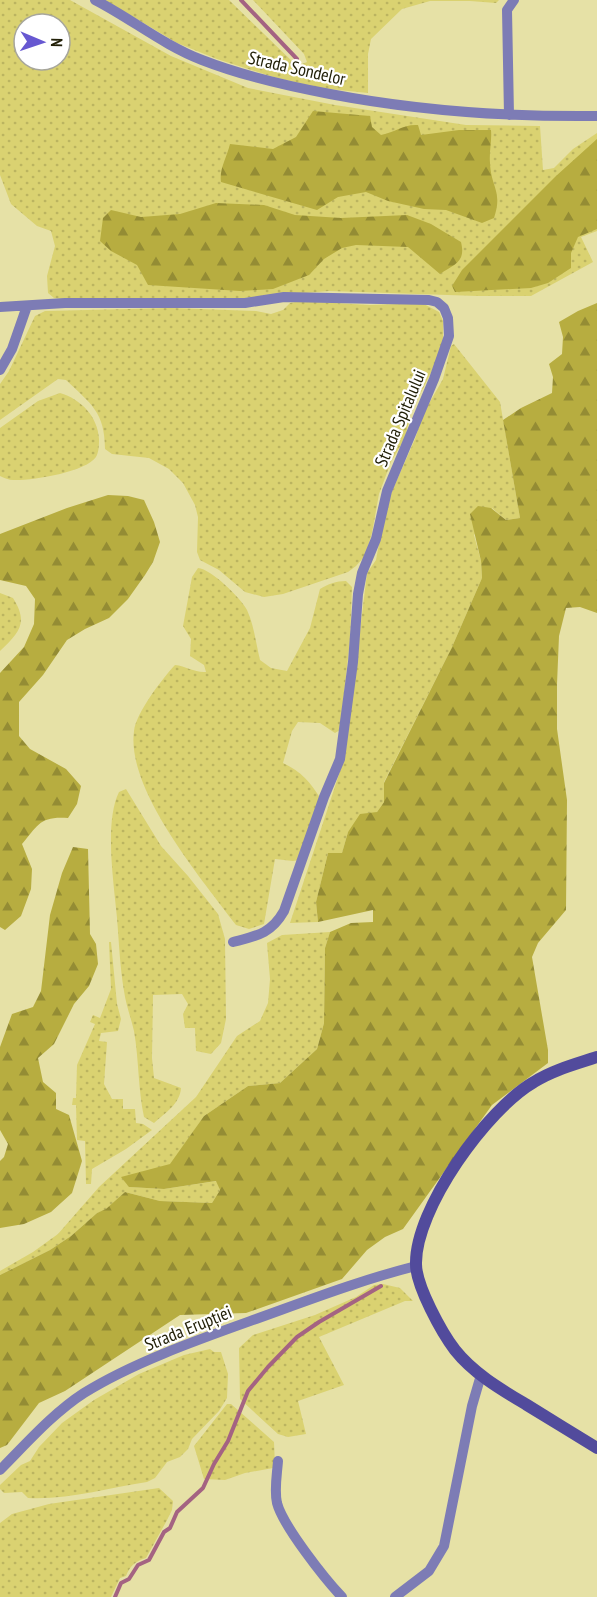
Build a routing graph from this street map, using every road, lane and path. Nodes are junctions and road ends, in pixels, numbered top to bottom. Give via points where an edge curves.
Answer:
1 (95, 0) edge
2 (514, 0) edge
3 (509, 115) junction
4 (597, 116) edge
5 (27, 306) junction
6 (0, 307) edge
7 (0, 370) edge
8 (233, 942) dead end
9 (597, 1057) edge
10 (416, 1266) junction
11 (481, 1375) junction
12 (597, 1448) edge
13 (278, 1461) dead end
14 (0, 1470) edge
15 (342, 1597) edge
16 (395, 1597) edge

1 - 3 street, Strada Sondelor via 159,40 202,60 249,75 376,102
2 - 3 street via 507,10
3 - 4 street, Strada Sondelor
5 - 6 street, Strada Spitalului
5 - 7 street
5 - 8 street, Strada Spitalului via 245,303 285,297 406,299 437,302 448,318 444,354 394,471 362,573 340,759 284,911 263,934
9 - 10 main road via 534,1082 496,1111 461,1156 440,1192 418,1246
10 - 11 main road via 442,1331 455,1351
10 - 14 street, Strada Erupției via 370,1278 219,1332 130,1369 83,1393
11 - 12 main road
11 - 16 street via 444,1546 429,1570
13 - 15 street via 278,1507 300,1545

